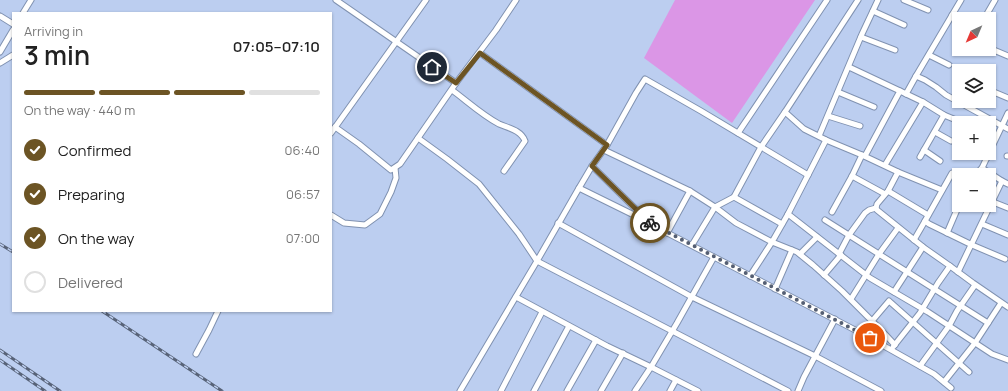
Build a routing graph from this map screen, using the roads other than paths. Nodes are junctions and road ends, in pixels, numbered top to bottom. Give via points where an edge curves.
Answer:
1 (31, 0) edge
2 (336, 0) edge
3 (426, 0) edge
4 (516, 0) edge
5 (827, 0) edge
6 (858, 0) edge
7 (878, 0) edge
8 (904, 0) edge
9 (961, 0) edge
10 (995, 0) edge
11 (928, 10) dead end
12 (873, 11) junction
13 (24, 12) edge
14 (954, 12) edge
15 (988, 12) edge
16 (952, 15) edge
17 (0, 16) edge
18 (12, 23) edge
19 (904, 25) dead end
20 (12, 32) edge
21 (861, 37) junction
22 (396, 42) junction
23 (895, 50) dead end
24 (996, 51) edge
25 (0, 52) edge
26 (480, 53) junction
27 (929, 55) junction
28 (12, 56) edge
29 (1008, 56) edge
30 (0, 63) edge
31 (949, 66) dead end
32 (849, 67) junction
33 (916, 76) junction
34 (456, 83) junction
35 (452, 90) junction
36 (900, 91) junction
37 (838, 92) junction
38 (996, 93) edge
39 (906, 94) junction
40 (1008, 98) edge
41 (923, 102) junction
42 (874, 107) dead end
43 (785, 112) junction
44 (1008, 112) edge
45 (944, 114) junction
46 (828, 116) junction
47 (952, 118) edge
48 (860, 126) dead end
49 (1002, 126) junction
50 (335, 127) junction
51 (1008, 129) edge
52 (332, 132) edge
53 (935, 132) junction
54 (738, 133) junction
55 (819, 136) junction
56 (418, 138) junction
57 (996, 139) edge
58 (826, 140) junction
59 (951, 141) dead end
60 (607, 145) junction
61 (761, 147) junction
62 (604, 150) junction
63 (924, 150) junction
64 (864, 155) junction
65 (920, 157) dead end
66 (986, 160) edge
67 (940, 161) dead end
68 (885, 165) junction
69 (592, 166) junction
70 (394, 168) junction
71 (982, 168) edge
72 (504, 172) dead end
73 (898, 172) junction
74 (952, 173) edge
75 (808, 174) junction
76 (852, 176) junction
77 (996, 177) edge
78 (1002, 181) junction
79 (1008, 184) edge
80 (579, 188) junction
81 (942, 190) junction
82 (690, 191) junction
83 (886, 192) junction
84 (996, 195) edge
85 (734, 197) junction
86 (996, 203) edge
87 (715, 207) junction
88 (876, 208) junction
89 (1008, 208) edge
90 (832, 212) dead end
91 (956, 212) edge
92 (988, 212) edge
93 (788, 214) junction
94 (332, 216) edge
95 (927, 218) junction
96 (825, 220) dead end
97 (558, 223) junction
98 (782, 224) junction
99 (982, 224) junction
100 (652, 225) junction
101 (898, 228) junction
102 (667, 233) junction
103 (947, 233) junction
104 (849, 235) junction
105 (817, 236) junction
106 (1008, 236) edge
107 (914, 240) junction
108 (772, 242) junction
109 (692, 245) junction
110 (972, 245) junction
111 (923, 247) junction
112 (792, 250) junction
113 (800, 254) junction
114 (879, 254) junction
115 (840, 255) junction
116 (714, 257) junction
117 (1005, 259) dead end
118 (537, 261) junction
119 (950, 266) junction
120 (907, 272) junction
121 (958, 272) junction
122 (824, 275) junction
123 (866, 275) junction
124 (750, 276) junction
125 (975, 285) junction
126 (935, 288) junction
127 (775, 289) junction
128 (895, 292) junction
129 (516, 297) junction
130 (692, 297) junction
131 (851, 299) junction
132 (889, 301) junction
133 (1001, 303) junction
134 (961, 306) junction
135 (1008, 308) edge
136 (923, 309) junction
137 (218, 312) edge
138 (542, 312) junction
139 (835, 319) junction
140 (872, 321) junction
141 (913, 322) junction
142 (988, 323) junction
143 (569, 326) junction
144 (949, 326) junction
145 (672, 331) junction
146 (596, 340) junction
147 (937, 343) junction
148 (975, 343) junction
149 (893, 348) junction
150 (622, 353) junction
151 (196, 354) dead end
152 (815, 356) junction
153 (1008, 360) edge
154 (959, 363) junction
155 (651, 366) junction
156 (920, 366) junction
157 (969, 372) dead end
158 (676, 380) junction
159 (944, 382) junction
160 (951, 388) dead end
161 (695, 390) edge
162 (460, 391) edge
163 (501, 391) edge
164 (534, 391) edge
165 (567, 391) edge
166 (601, 391) edge
167 (635, 391) edge
168 (670, 391) edge
169 (788, 391) edge
170 (798, 391) edge
171 (881, 391) edge

1 - 13 street
2 - 22 street
3 - 22 street
4 - 26 street
5 - 54 street
6 - 43 street
7 - 12 street
8 - 11 street
9 - 14 street
10 - 15 street
12 - 19 street
12 - 21 street
16 - 27 street
17 - 18 street
20 - 25 street
21 - 23 street
21 - 32 street
22 - 34 street
22 - 50 street
24 - 29 street
26 - 34 street
26 - 60 street
27 - 31 street
27 - 33 street
28 - 30 street
32 - 36 street
32 - 37 street
33 - 39 street
33 - 49 street
34 - 35 street
35 - 56 street
35 - 72 street via 493,121 519,132 524,138
36 - 39 street
36 - 64 street
37 - 42 street
37 - 46 street
38 - 40 street
39 - 41 street
41 - 45 street
41 - 68 street
43 - 55 street via 804,129
43 - 61 street
44 - 49 street
45 - 47 street
45 - 53 street
46 - 48 street
46 - 55 street
49 - 51 street
49 - 57 street
50 - 52 street
50 - 70 street via 391,170
53 - 59 street
53 - 63 street
54 - 60 street via 645,79
54 - 61 street
55 - 58 street
56 - 70 street via 400,164
56 - 118 street via 479,184 520,234
58 - 64 street
58 - 75 street
60 - 62 street
61 - 75 street
61 - 85 street
62 - 69 street
62 - 82 street
63 - 65 street
63 - 67 street
64 - 68 street
64 - 76 street
66 - 71 street
68 - 73 street
69 - 80 street
69 - 100 street
70 - 94 street via 396,178 380,214 365,225 344,223
73 - 81 street
73 - 83 street
74 - 81 street
75 - 93 street
76 - 83 street
76 - 90 street
77 - 78 street
78 - 79 street
78 - 84 street
80 - 97 street
80 - 100 street
81 - 95 street
82 - 87 street
82 - 102 street
83 - 88 street via 876,204
83 - 95 street
85 - 87 street
85 - 98 street
86 - 89 street
87 - 108 street via 736,223
87 - 109 street
88 - 101 street
88 - 104 street via 865,213
91 - 103 street
92 - 99 street
93 - 98 street
93 - 105 street
95 - 103 street via 929,224
95 - 107 street
96 - 104 street
97 - 118 street
97 - 130 street
98 - 108 street
99 - 106 street
99 - 110 street
100 - 102 street
101 - 107 street
101 - 114 street
102 - 109 street
103 - 110 street
104 - 114 street
104 - 115 street
105 - 113 street
105 - 115 street
107 - 111 street
108 - 112 street
108 - 124 street
109 - 116 street
110 - 117 street
110 - 121 street
111 - 119 street
111 - 120 street
112 - 113 street
112 - 127 street
113 - 122 street
114 - 120 street
114 - 123 street
115 - 122 street
115 - 123 street
116 - 124 street
116 - 130 street
118 - 129 street
118 - 145 street
119 - 121 street
119 - 126 street
120 - 126 street
120 - 128 street
121 - 125 street
122 - 131 street
123 - 128 street
123 - 131 street
124 - 127 street
125 - 133 street
125 - 134 street
126 - 134 street
126 - 136 street
127 - 139 street
128 - 132 street
128 - 136 street
129 - 138 street
129 - 162 street
130 - 145 street
130 - 152 street
131 - 140 street
132 - 140 street
132 - 141 street
133 - 135 street
133 - 142 street
134 - 142 street
134 - 144 street
136 - 141 street
136 - 144 street
137 - 151 street
138 - 143 street
138 - 163 street
139 - 149 street
139 - 152 street
140 - 149 street
141 - 147 street
141 - 149 street
142 - 148 street
143 - 146 street
143 - 164 street
144 - 147 street
144 - 148 street
145 - 155 street
145 - 169 street
146 - 150 street
146 - 165 street
147 - 154 street
147 - 156 street
148 - 153 street via 986,351
148 - 154 street
149 - 156 street
150 - 155 street
150 - 166 street
152 - 170 street
152 - 171 street
154 - 157 street
154 - 159 street
155 - 158 street
155 - 167 street
156 - 159 street
158 - 161 street
158 - 168 street
159 - 160 street

